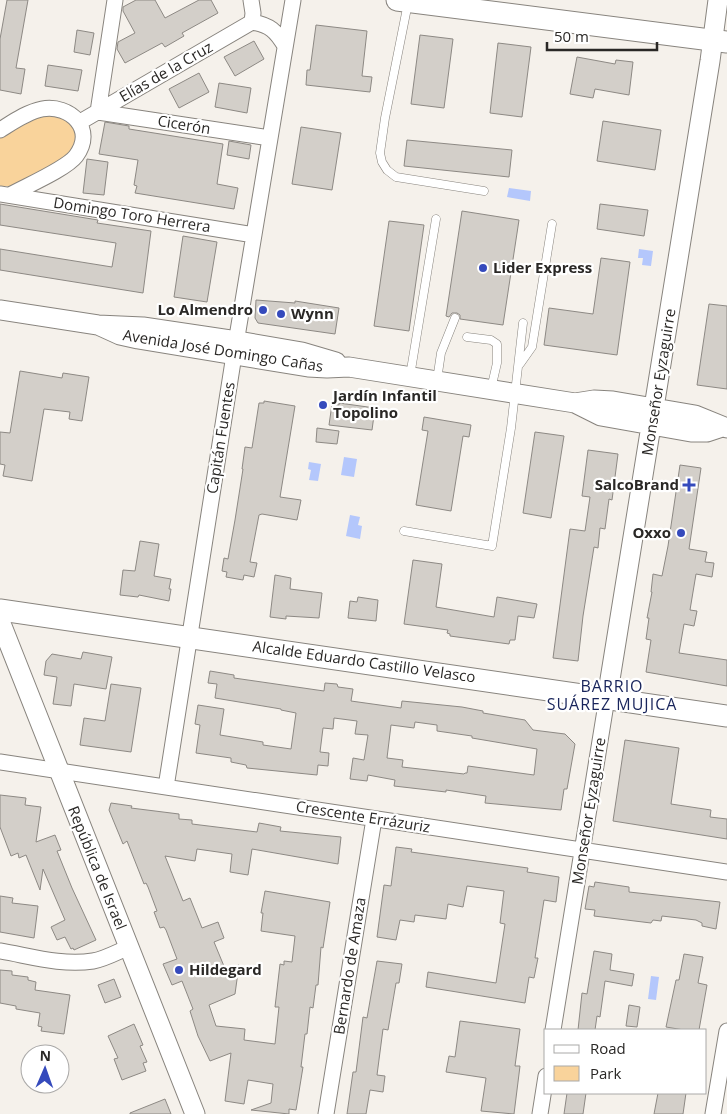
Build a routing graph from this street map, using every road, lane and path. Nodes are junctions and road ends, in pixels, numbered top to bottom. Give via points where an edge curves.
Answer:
1 (115, 0) edge
2 (251, 0) edge
3 (293, 0) edge
4 (718, 0) edge
5 (403, 1) edge
6 (453, 4) edge
7 (252, 22) junction
8 (720, 41) edge
9 (286, 46) junction
10 (98, 112) junction
11 (80, 122) junction
12 (0, 130) edge
13 (270, 138) junction
14 (484, 191) dead end
15 (5, 195) edge
16 (436, 219) dead end
17 (552, 224) dead end
18 (254, 235) junction
19 (0, 310) edge
20 (455, 318) dead end
21 (523, 323) dead end
22 (467, 337) dead end
23 (236, 348) junction
24 (518, 365) junction
25 (410, 376) junction
26 (437, 380) junction
27 (491, 389) junction
28 (515, 393) junction
29 (653, 417) junction
30 (725, 428) edge
31 (404, 531) dead end
32 (0, 610) edge
33 (0, 621) edge
34 (190, 637) junction
35 (607, 698) junction
36 (727, 716) edge
37 (0, 762) edge
38 (59, 771) junction
39 (166, 787) junction
40 (374, 819) junction
41 (583, 850) junction
42 (727, 872) edge
43 (129, 947) junction
44 (0, 951) edge
45 (553, 1029) edge
46 (727, 1031) edge
47 (544, 1089) edge
48 (195, 1114) edge
49 (326, 1114) edge
50 (540, 1114) edge
51 (713, 1114) edge

1 - 10 street
2 - 7 street
3 - 9 street, Capitán Fuentes
4 - 8 street, Monseñor Eyzaguirre
5 - 6 main road
5 - 14 lane via 380,153 382,162 396,178
6 - 8 main road
7 - 9 street via 264,24 277,33
7 - 10 street, Elías de la Cruz
8 - 29 street, Monseñor Eyzaguirre
9 - 13 street, Capitán Fuentes
10 - 11 street, Elías de la Cruz
10 - 13 street, Cicerón
11 - 12 street via 66,112 49,108 35,111
11 - 15 street via 82,143 74,158
13 - 18 street, Capitán Fuentes
15 - 18 street, Domingo Toro Herrera
16 - 25 lane
17 - 24 lane via 532,346
18 - 23 street, Capitán Fuentes
19 - 23 street, Avenida José Domingo Cañas via 98,325 129,337
20 - 26 lane via 441,353
21 - 24 lane
22 - 27 lane via 491,340 497,344 497,363
23 - 25 street, Avenida José Domingo Cañas via 315,355 349,367
23 - 34 street, Capitán Fuentes
24 - 28 lane
25 - 26 street, Avenida José Domingo Cañas
26 - 27 street, Avenida José Domingo Cañas
27 - 28 street, Avenida José Domingo Cañas
28 - 29 street, Avenida José Domingo Cañas via 575,403 603,400
28 - 31 lane via 492,546
29 - 30 street, Avenida José Domingo Cañas via 694,415
29 - 35 street, Monseñor Eyzaguirre
32 - 34 main road, Alcalde Eduardo Castillo Velasco
33 - 38 street, República de Israel
34 - 35 main road, Alcalde Eduardo Castillo Velasco
34 - 39 street, Capitán Fuentes
35 - 36 main road, Alcalde Eduardo Castillo Velasco
35 - 41 street, Monseñor Eyzaguirre
37 - 38 street, Crescente Errázuriz
38 - 39 street, Crescente Errázuriz
38 - 43 street, República de Israel
39 - 40 street, Crescente Errázuriz
40 - 41 street, Crescente Errázuriz
40 - 49 street, Bernardo de Amaza
41 - 42 street, Crescente Errázuriz
41 - 45 street, Monseñor Eyzaguirre
43 - 44 street via 94,961 74,962
43 - 48 street, República de Israel
46 - 51 street
47 - 50 street

